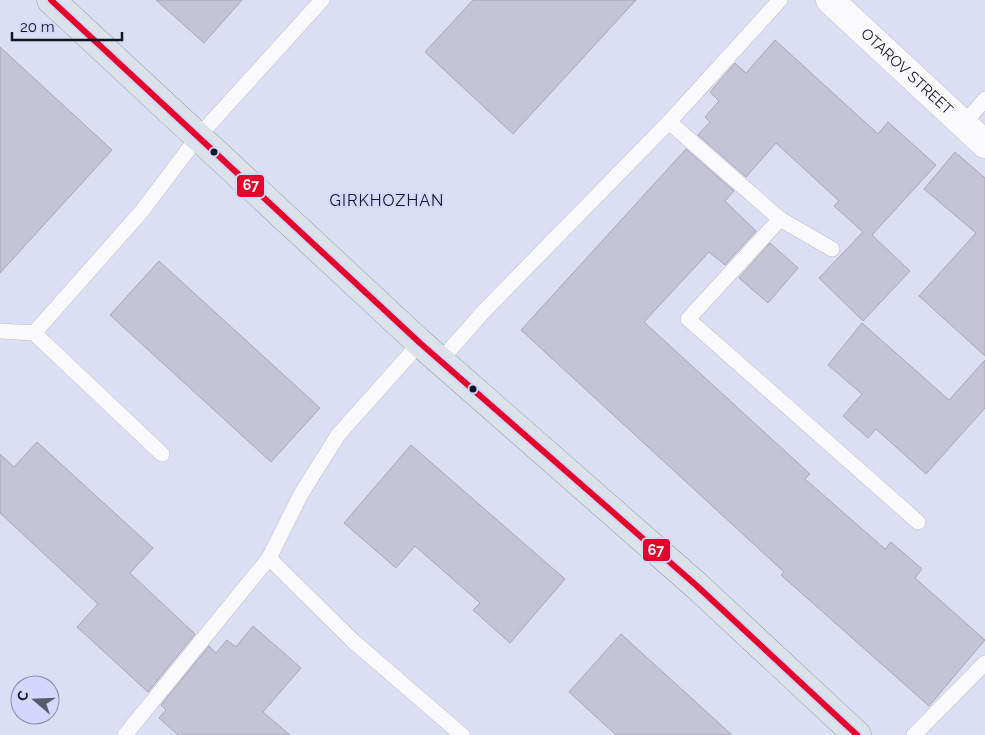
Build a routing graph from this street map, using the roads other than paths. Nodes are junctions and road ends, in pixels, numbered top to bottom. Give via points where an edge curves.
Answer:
1 (51, 0) edge
2 (322, 0) edge
3 (780, 0) edge
4 (830, 0) edge
5 (985, 99) edge
6 (669, 122) junction
7 (964, 125) junction
8 (198, 138) junction
9 (985, 144) edge
10 (780, 219) junction
11 (832, 249) dead end
12 (0, 331) edge
13 (34, 333) junction
14 (420, 343) junction
15 (440, 360) junction
16 (162, 454) dead end
17 (918, 522) dead end
18 (269, 558) junction
19 (985, 663) edge
20 (125, 735) edge
21 (462, 735) edge
22 (857, 735) edge
23 (914, 735) edge

1 - 8 main road
2 - 8 lane
3 - 6 lane
4 - 7 street, OTAROV STREET
5 - 7 lane
6 - 10 lane
6 - 15 lane via 484,310
7 - 9 street, OTAROV STREET
8 - 13 lane via 142,211
8 - 14 main road
10 - 11 lane
10 - 17 lane via 688,319
12 - 13 lane
13 - 16 lane
14 - 15 main road
14 - 18 lane via 338,435 301,494
15 - 22 main road via 696,586
18 - 20 lane
18 - 21 lane via 353,641
19 - 23 lane

